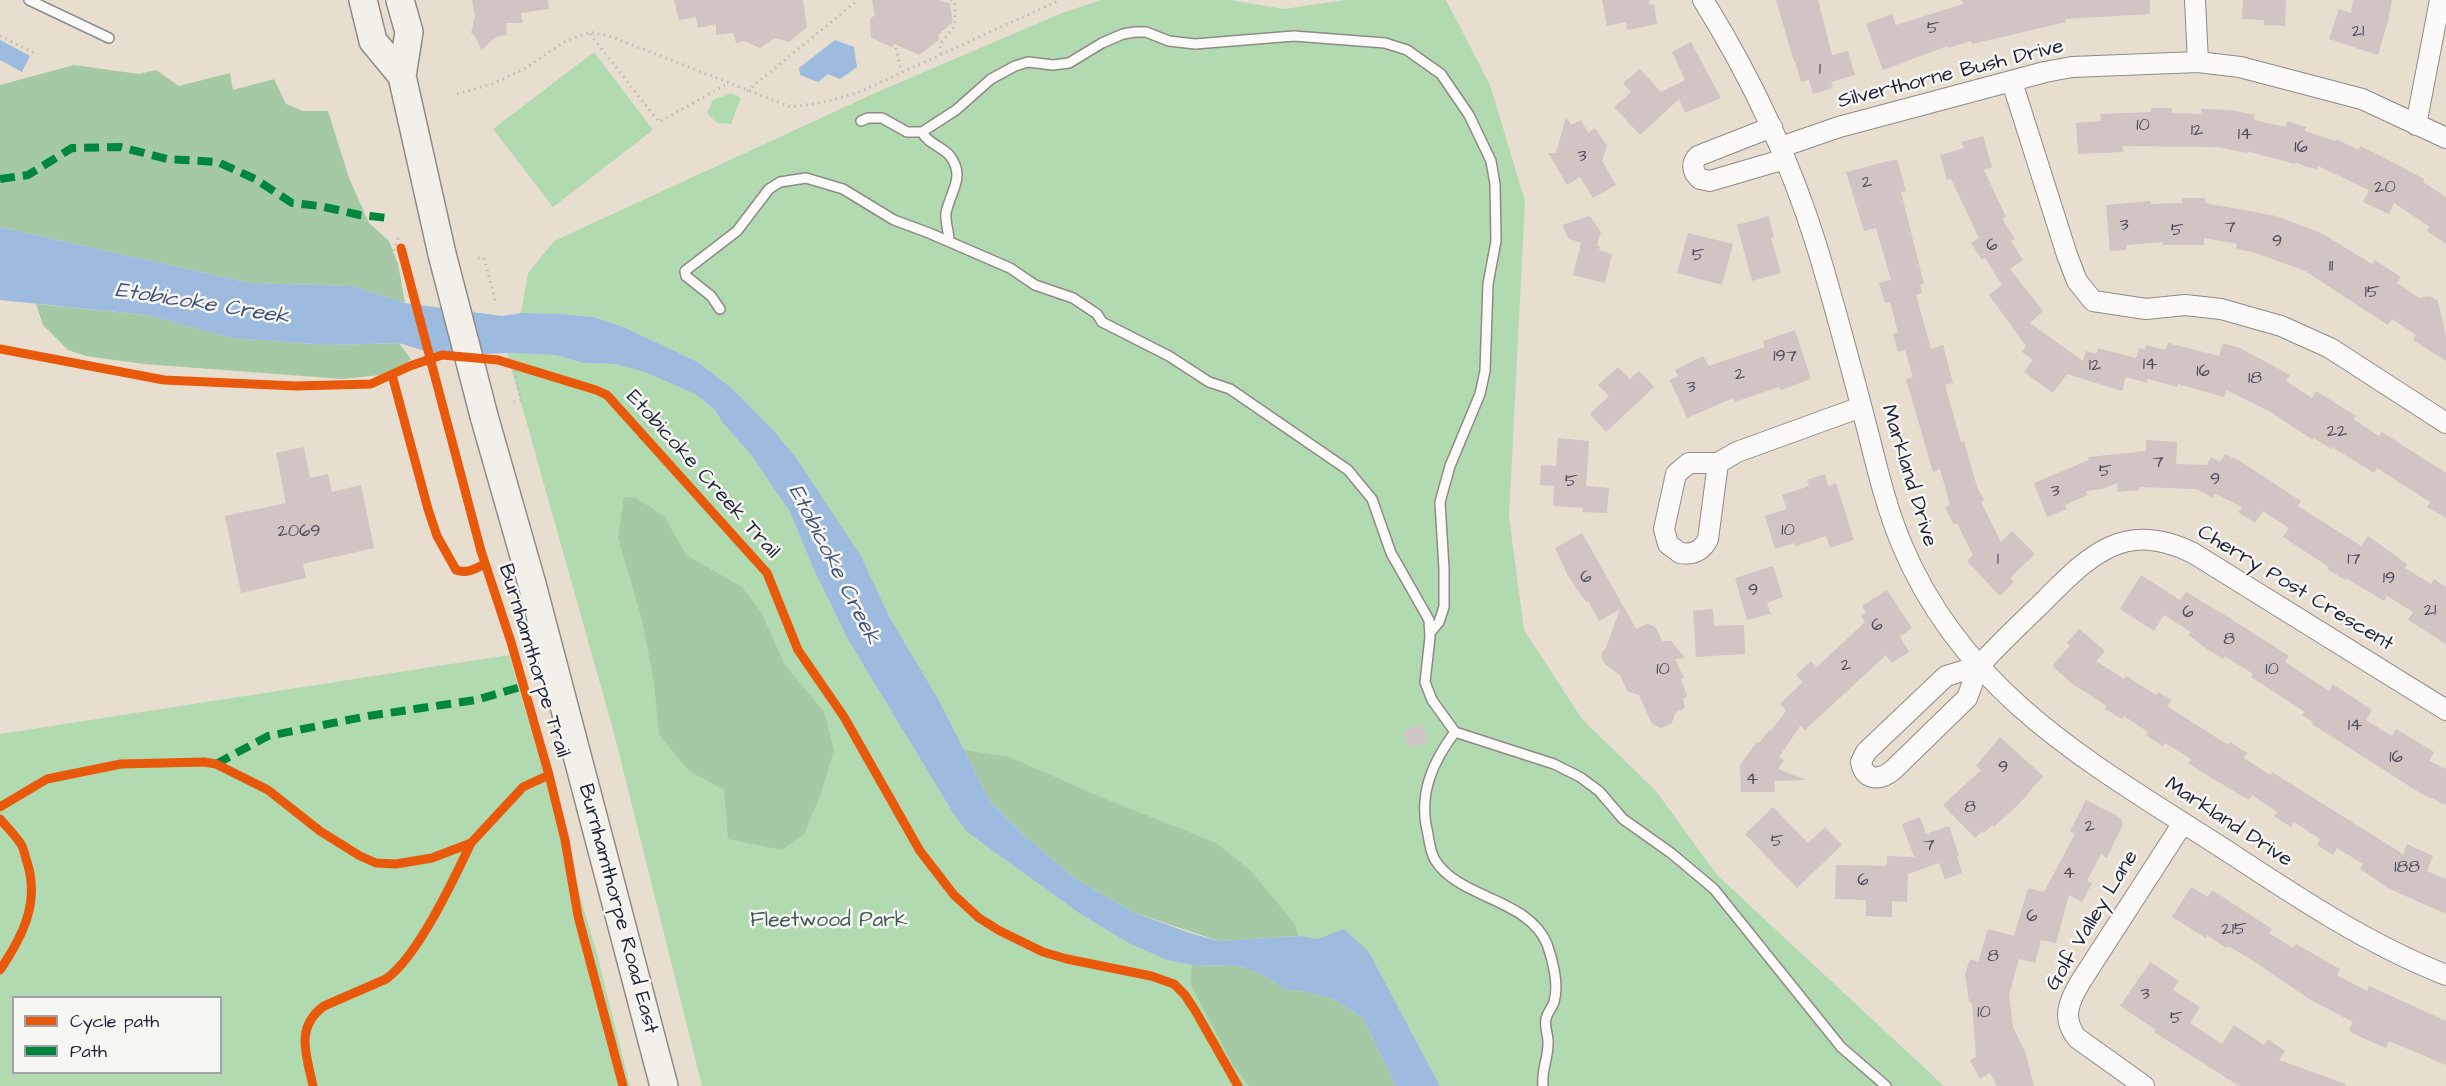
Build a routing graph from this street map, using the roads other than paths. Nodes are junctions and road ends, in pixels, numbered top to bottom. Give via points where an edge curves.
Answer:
1 (29, 0) edge
2 (363, 0) edge
3 (400, 0) edge
4 (1703, 0) edge
5 (2195, 0) edge
6 (2440, 0) edge
7 (109, 38) dead end
8 (2198, 62) junction
9 (402, 76) junction
10 (2012, 82) junction
11 (861, 121) dead end
12 (2416, 125) junction
13 (1772, 127) junction
14 (922, 132) junction
15 (2446, 138) edge
16 (1783, 153) junction
17 (949, 241) junction
18 (720, 309) dead end
19 (1861, 407) junction
20 (2446, 423) edge
21 (1719, 463) junction
22 (1430, 633) junction
23 (1979, 666) junction
24 (2446, 710) edge
25 (1455, 732) junction
26 (2183, 823) junction
27 (2446, 975) edge
28 (664, 1086) edge
29 (1544, 1086) edge
30 (1886, 1086) edge
31 (2144, 1086) edge

1 - 7 lane
2 - 9 main road via 373,41
3 - 9 main road via 409,32
4 - 13 street, Markland Drive
5 - 8 street
6 - 12 street
8 - 10 street, Silverthorne Bush Drive via 2072,67
8 - 12 street, Silverthorne Bush Drive via 2240,67 2362,99
9 - 28 main road, Burnhamthorpe Road East, bridge via 484,416
10 - 16 street, Silverthorne Bush Drive via 1839,127
10 - 20 street via 2067,255 2077,281 2093,301 2146,309 2185,305 2221,309 2281,326 2330,348
11 - 14 lane via 882,118 907,132
12 - 15 street, Silverthorne Bush Drive
13 - 16 street, Markland Drive
13 - 16 street, Silverthorne Bush Drive via 1698,156 1694,174 1702,181 1710,181
14 - 17 lane via 953,159 958,175 945,216
14 - 22 lane via 956,110 991,79 1015,66 1028,62 1069,63 1123,34 1135,32 1195,44 1287,36 1385,43 1407,50 1441,74 1469,115 1491,161 1496,230 1488,284 1485,371 1440,502 1444,607
16 - 19 street, Markland Drive via 1816,245
17 - 18 lane via 894,220 843,189 806,178 780,182 761,197 737,231 685,271
17 - 22 lane via 1010,268 1035,285 1086,305 1102,322 1250,401 1348,470 1372,499 1391,553 1429,620
19 - 21 street
19 - 23 street, Markland Drive via 1903,548 1929,598
21 - 21 street via 1708,539 1695,553 1680,554 1670,547 1665,533 1676,474 1689,463
22 - 25 lane via 1425,682 1432,700
23 - 23 street via 1946,676 1866,752 1861,762 1865,772 1878,779 1893,770 1967,698
23 - 24 street, Cherry Post Crescent via 2095,553 2132,540 2152,539 2173,543 2193,553
23 - 26 street, Markland Drive via 2048,732
25 - 29 lane via 1443,748 1424,790 1431,850 1444,870 1529,921 1546,941 1554,1002 1546,1018
25 - 30 lane via 1554,764 1599,791 1623,819 1714,889 1841,1047
26 - 27 street, Markland Drive via 2335,921
26 - 31 street, Golf Valley Lane via 2080,981 2068,1006 2067,1019 2077,1038

